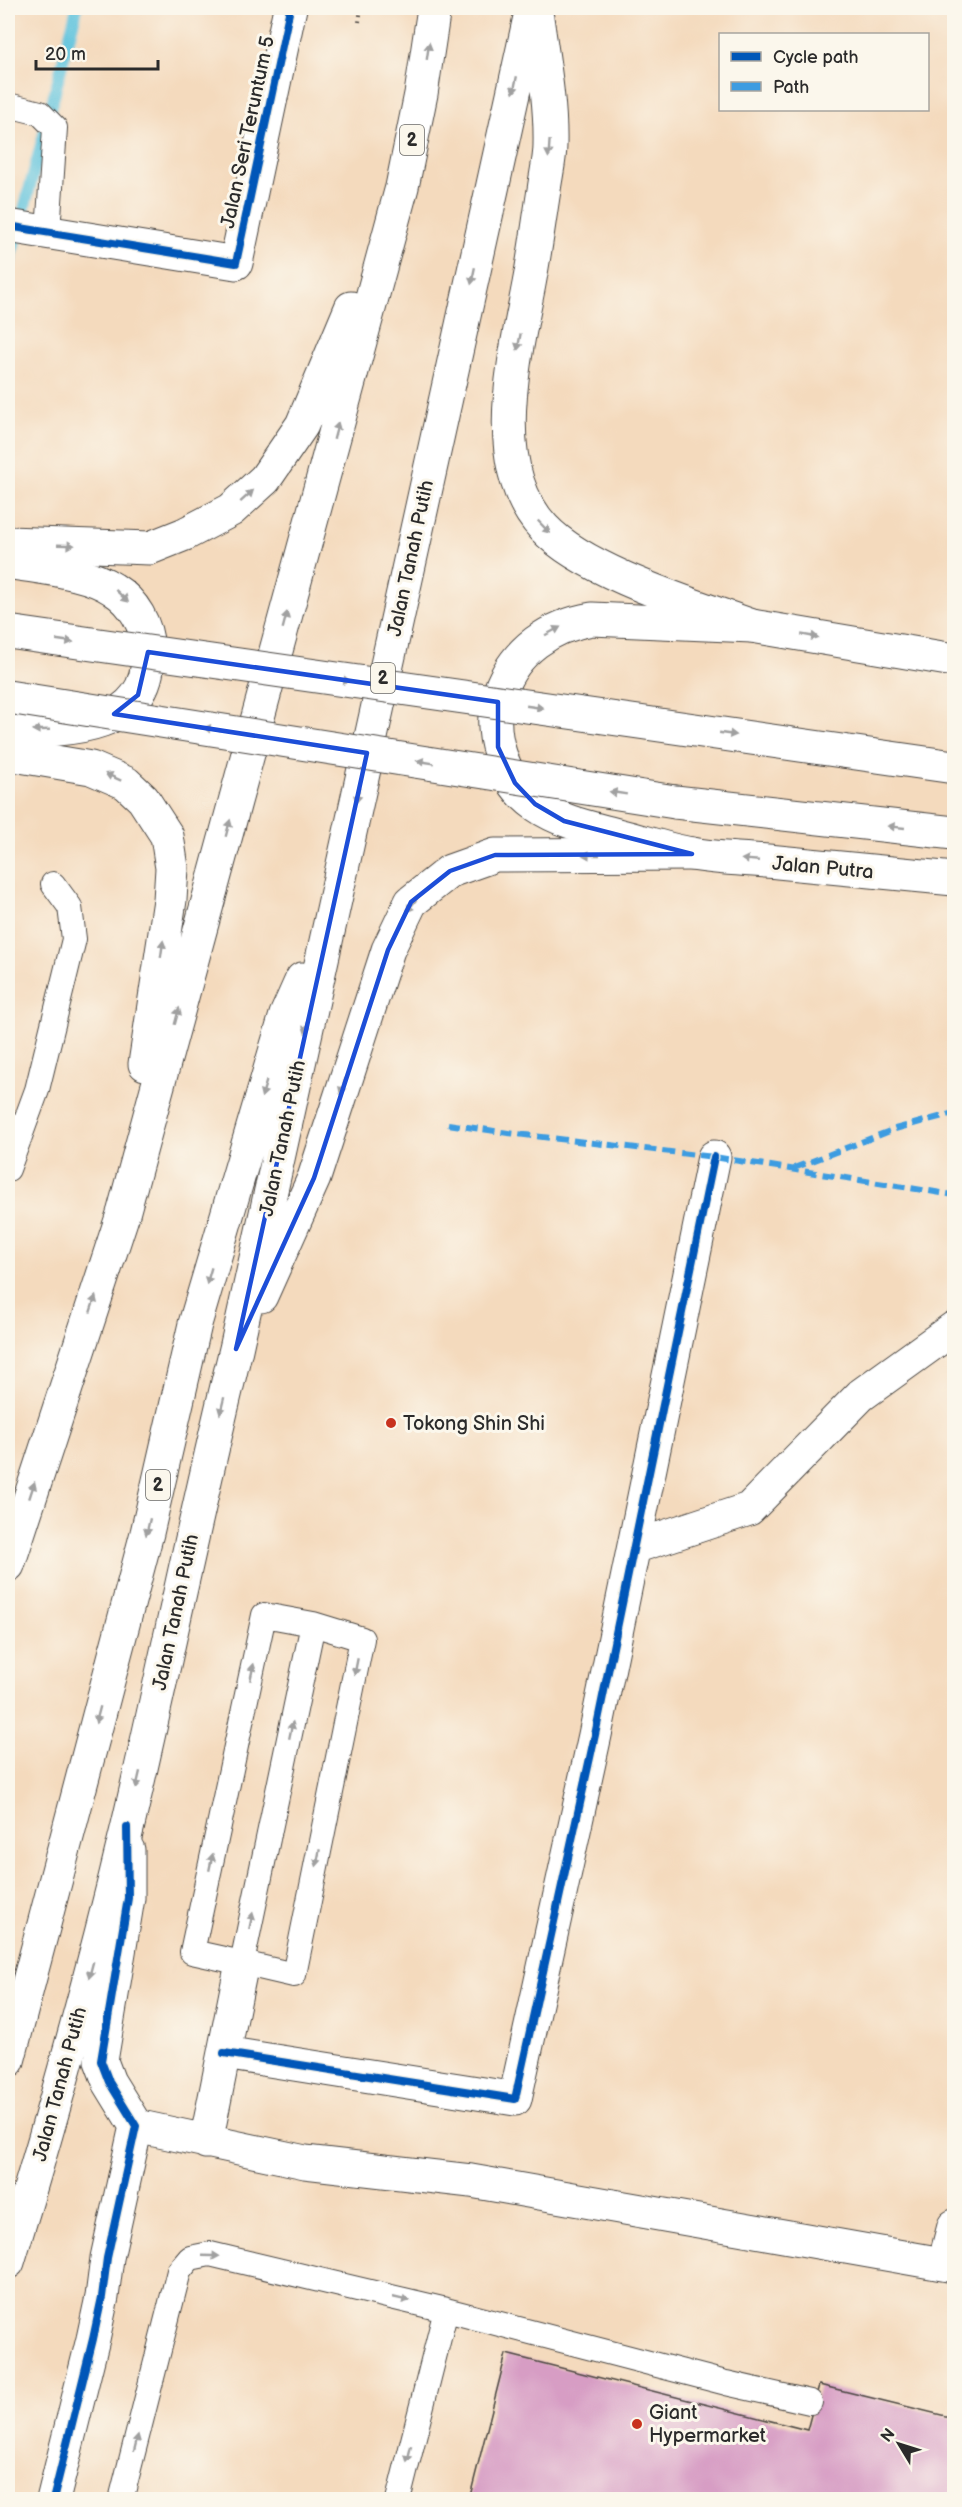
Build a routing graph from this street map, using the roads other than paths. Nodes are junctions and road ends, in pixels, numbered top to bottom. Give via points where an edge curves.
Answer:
1 (290, 8) edge
2 (434, 8) edge
3 (534, 8) edge
4 (8, 105) edge
5 (402, 187) junction
6 (31, 230) edge
7 (8, 543) edge
8 (8, 562) edge
9 (752, 627) junction
10 (8, 632) edge
11 (954, 660) edge
12 (8, 697) edge
13 (8, 730) edge
14 (8, 754) edge
15 (954, 767) edge
16 (954, 833) edge
17 (692, 854) junction
18 (954, 879) edge
19 (53, 884) dead end
20 (331, 917) junction
21 (714, 1157) dead end
22 (8, 1169) edge
23 (123, 1215) junction
24 (954, 1328) edge
25 (236, 1349) junction
26 (634, 1547) junction
27 (8, 1565) edge
28 (313, 1624) junction
29 (128, 1827) junction
30 (242, 1963) junction
31 (224, 2053) junction
32 (8, 2061) edge
33 (136, 2126) junction
34 (206, 2142) junction
35 (954, 2226) edge
36 (8, 2262) edge
37 (950, 2265) edge
38 (446, 2310) junction
39 (810, 2402) dead end
40 (53, 2499) edge
41 (121, 2499) edge
42 (398, 2499) edge

1 - 6 main road, Jalan Seri Teruntum 5 via 236,263
5 -> 2 main road, 2 via 422,94
3 -> 9 main road via 546,82 550,146 512,378 510,434 514,476 532,514 562,543 645,587
3 -> 20 main road, Jalan Tanah Putih / 2
4 - 6 lane via 48,121
7 -> 5 main road via 150,548 207,524 248,495 265,479 302,425
23 -> 5 main road, 2
8 -> 13 main road via 94,579 114,589 132,605 142,621 148,639 149,665 145,681 129,706 95,723 53,730
9 -> 11 main road
17 -> 9 main road via 564,821 535,804 515,783 498,747 496,713 500,693 507,675 528,648 552,630 571,623 592,619
10 -> 15 main road, bridge
16 -> 12 main road, bridge via 675,802
23 -> 14 main road via 170,900 172,868 167,836 143,799 126,783 91,768
18 -> 17 main road, Jalan Putra
17 -> 25 main road via 495,855 450,871 411,902 388,950 314,1178
19 - 22 lane via 70,907 74,939 37,1090
20 -> 25 main road, Jalan Tanah Putih / 2
20 -> 32 main road, 2 via 286,1015 234,1185 195,1324 147,1533
21 - 26 main road
27 -> 23 main road, 2
24 - 26 main road via 861,1395 749,1509
25 -> 29 main road, Jalan Tanah Putih / 2 via 204,1477
26 - 31 main road via 515,2099
30 -> 28 lane
30 -> 28 lane via 192,1952 264,1615
28 -> 30 lane via 362,1639 294,1975
29 - 33 main road via 128,1898 101,2061
29 -> 36 main road, Jalan Tanah Putih / 2 via 54,2112
30 - 31 main road
31 - 34 main road
33 - 34 main road
33 - 40 main road via 93,2339
34 - 37 main road via 305,2162 471,2181
35 - 37 main road
38 - 39 lane
41 -> 38 lane via 179,2271 190,2258 210,2254
38 -> 42 lane

